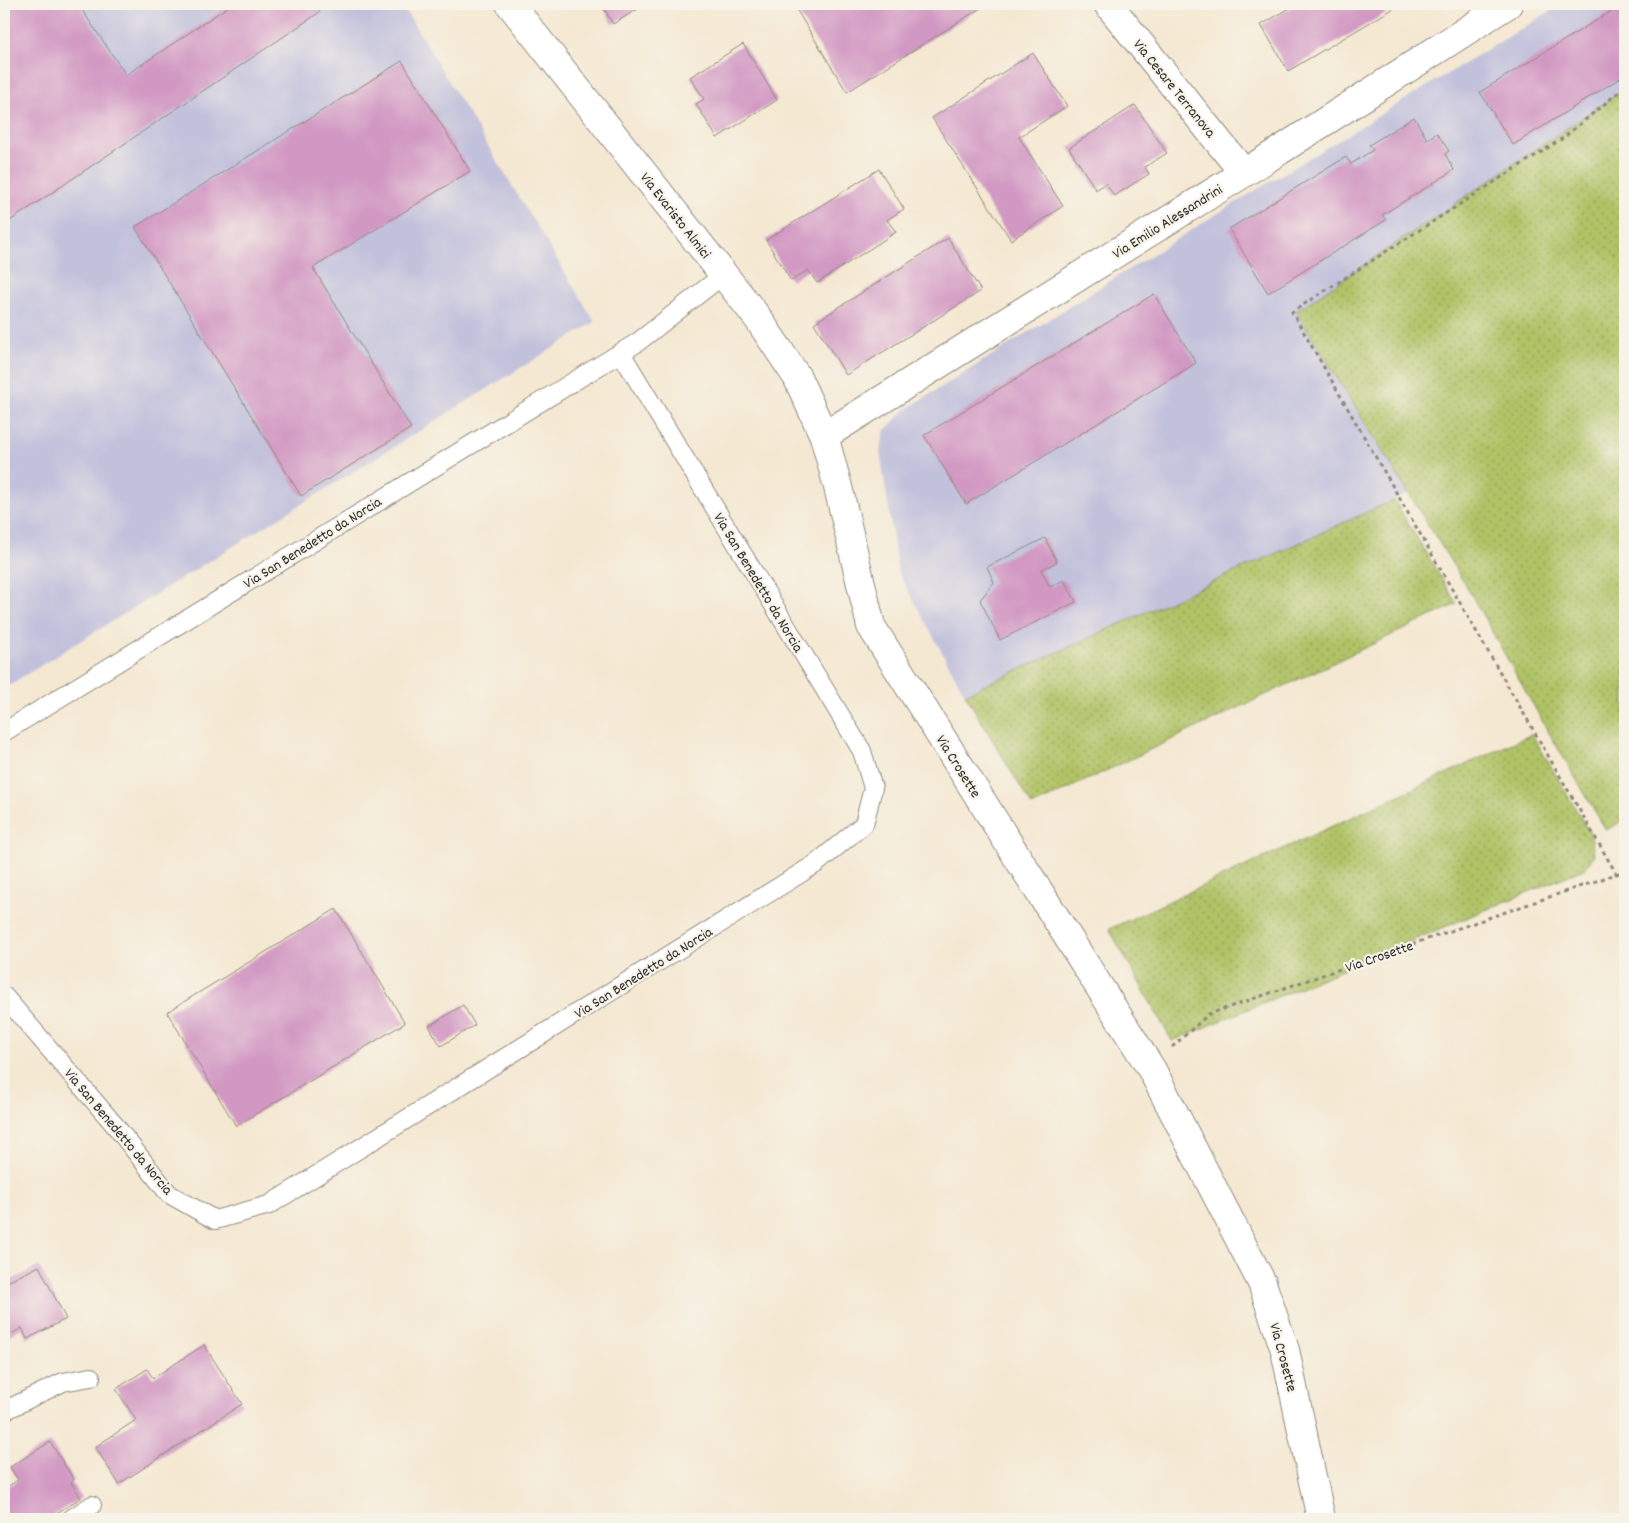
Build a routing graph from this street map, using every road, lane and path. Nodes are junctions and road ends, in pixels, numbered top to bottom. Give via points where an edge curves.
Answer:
1 (510, 4) edge
2 (1108, 4) edge
3 (1508, 4) edge
4 (1625, 87) edge
5 (1243, 172) junction
6 (723, 274) junction
7 (621, 353) junction
8 (824, 436) junction
9 (4, 732) edge
10 (1625, 871) edge
11 (1616, 874) junction
12 (4, 996) edge
13 (1152, 1070) junction
14 (91, 1377) dead end
15 (4, 1410) edge
16 (92, 1505) dead end
17 (71, 1519) edge
18 (1321, 1519) edge

1 - 6 street, Via Evaristo Almici
2 - 5 street, Via Cesare Terranova
3 - 5 street, Via Emilio Alessandrini
4 - 11 path via 1563,138 1292,312
5 - 8 street, Via Emilio Alessandrini
6 - 7 lane, Via San Benedetto da Norcia via 669,319
6 - 8 street, Via Evaristo Almici via 757,317 797,377
7 - 9 lane, Via San Benedetto da Norcia
7 - 12 lane, Via San Benedetto da Norcia via 862,751 873,788 864,824 817,863 269,1206 215,1220 169,1194
8 - 13 street, Via Crosette via 871,626
10 - 11 path, Via Crosette
11 - 13 path, Via Crosette via 1209,1014
13 - 18 street, Via Crosette via 1262,1283 1285,1350
14 - 15 lane via 63,1382
16 - 17 lane

